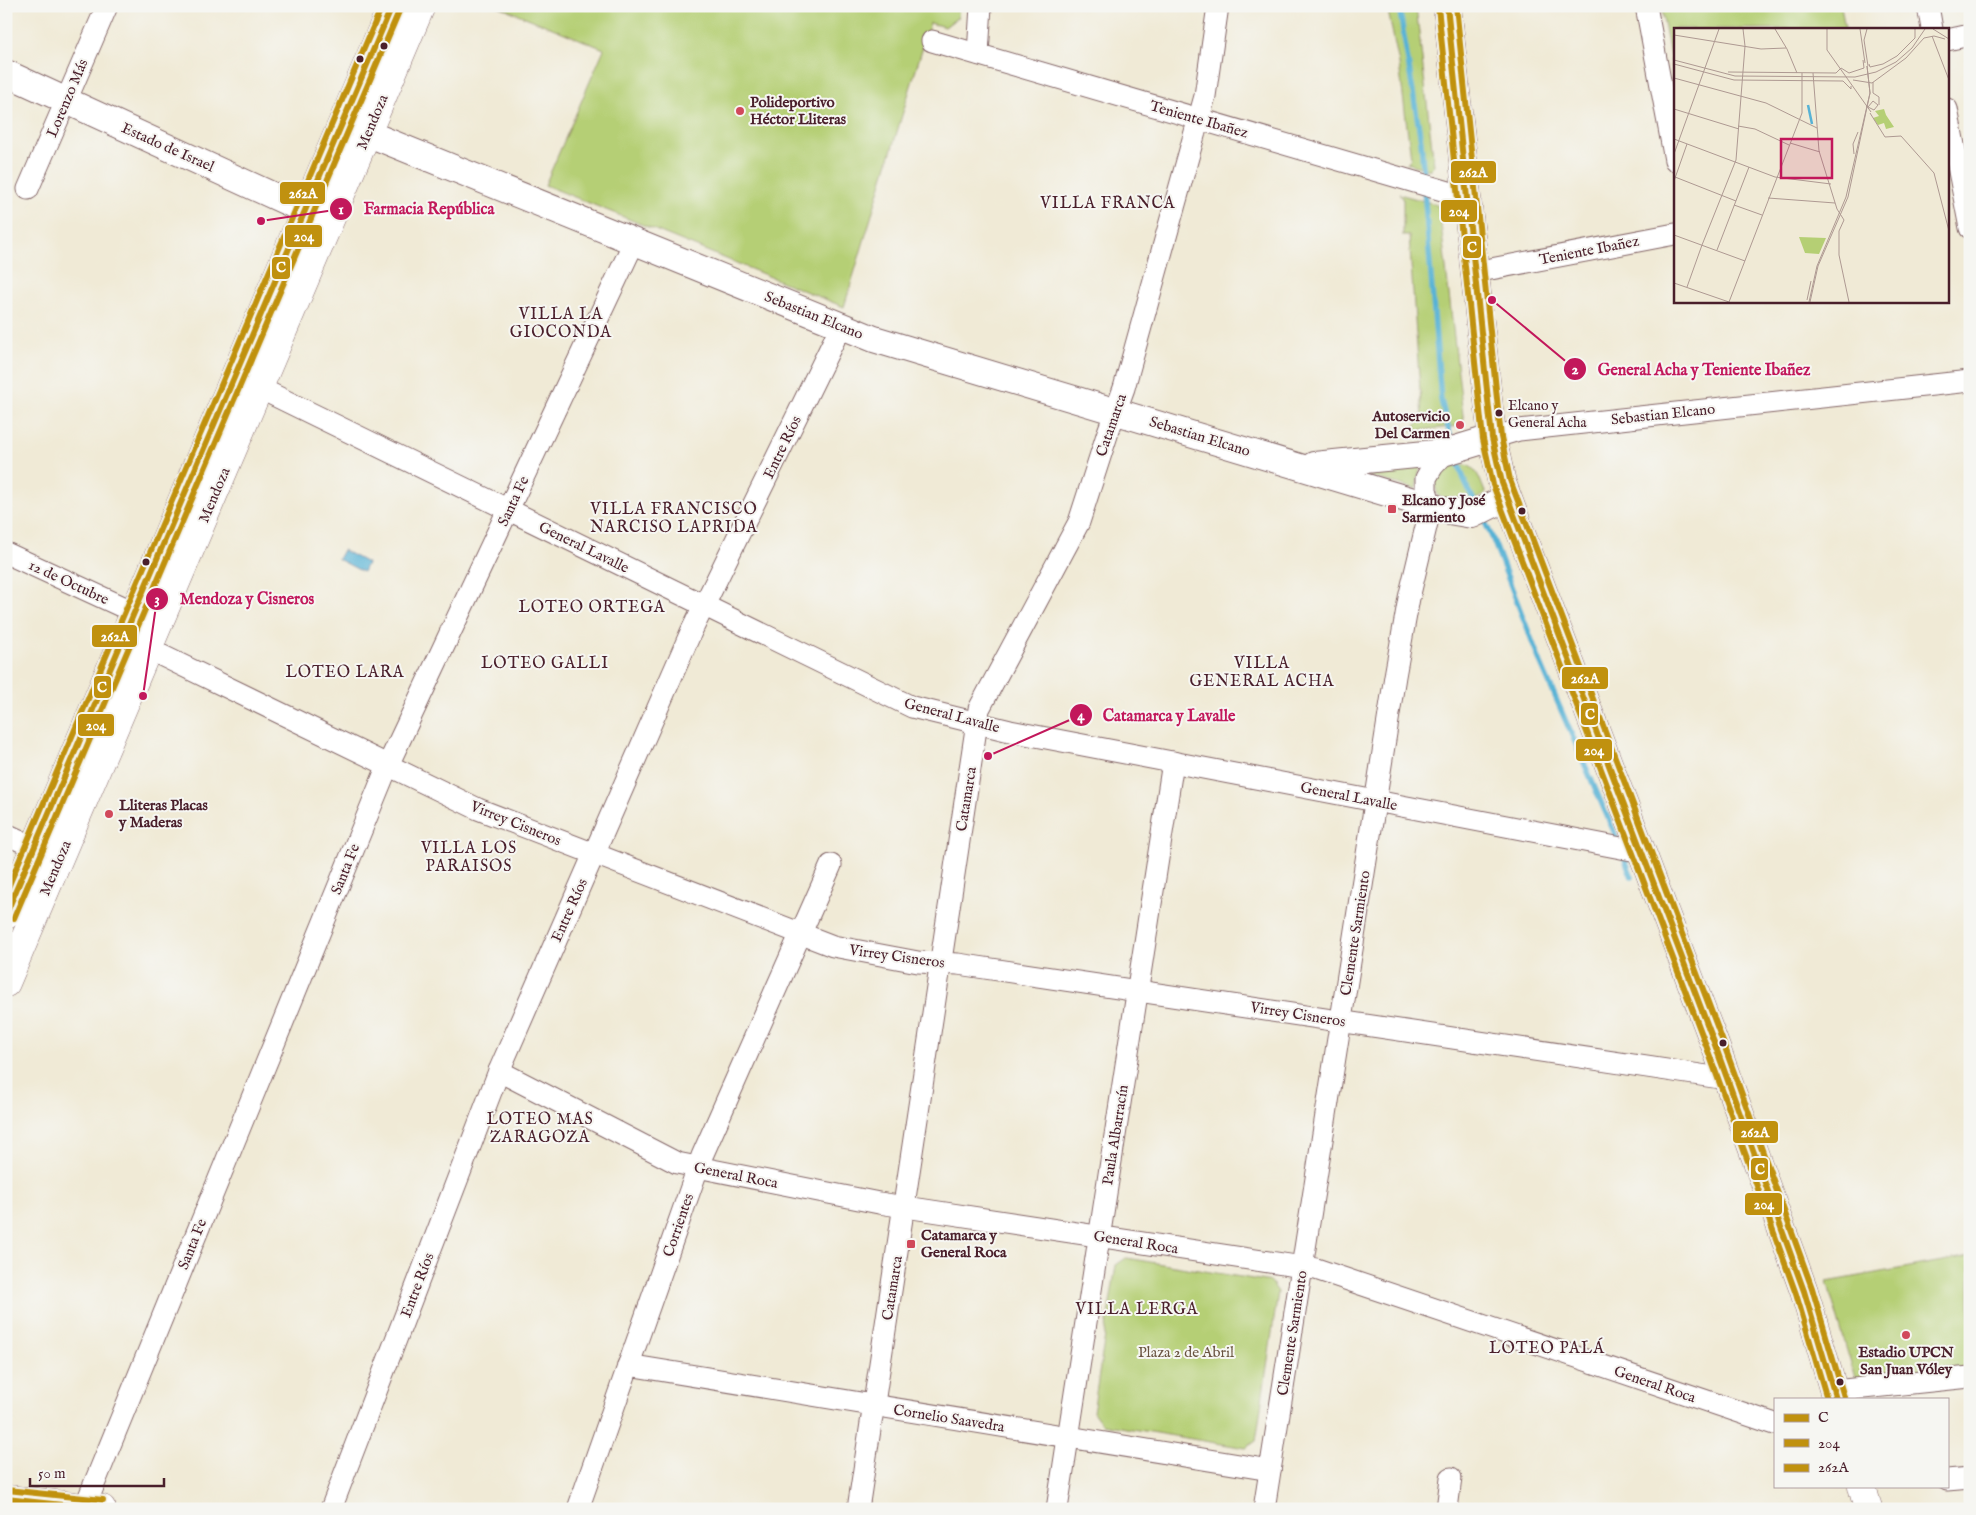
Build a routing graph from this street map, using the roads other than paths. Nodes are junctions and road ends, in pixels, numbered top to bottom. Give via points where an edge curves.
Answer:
1 (107, 6) edge
2 (392, 6) edge
3 (421, 6) edge
4 (981, 6) edge
5 (1218, 6) edge
6 (1447, 6) edge
7 (1646, 6) edge
8 (1928, 6) edge
9 (1932, 28) edge
10 (1970, 35) edge
11 (1948, 40) edge
12 (932, 41) dead end
13 (978, 54) junction
14 (6, 74) edge
15 (66, 101) junction
16 (1199, 119) junction
17 (1948, 119) edge
18 (342, 123) junction
19 (367, 133) junction
20 (1674, 155) edge
21 (1954, 180) edge
22 (28, 189) dead end
23 (1466, 197) junction
24 (305, 210) junction
25 (330, 221) junction
26 (1970, 228) edge
27 (1674, 234) edge
28 (634, 242) junction
29 (1475, 272) junction
30 (841, 326) junction
31 (235, 376) junction
32 (1970, 381) edge
33 (259, 388) junction
34 (1115, 411) junction
35 (1492, 438) junction
36 (1446, 452) junction
37 (1300, 466) junction
38 (1506, 498) junction
39 (1432, 506) junction
40 (508, 510) junction
41 (6, 553) edge
42 (704, 606) junction
43 (159, 624) junction
44 (130, 625) junction
45 (149, 649) junction
46 (977, 723) junction
47 (1173, 762) junction
48 (388, 765) junction
49 (1376, 801) junction
50 (6, 834) edge
51 (35, 847) junction
52 (1642, 852) junction
53 (594, 854) junction
54 (60, 859) junction
55 (831, 864) dead end
56 (6, 915) edge
57 (800, 933) junction
58 (941, 963) junction
59 (6, 983) edge
60 (1138, 990) junction
61 (1341, 1021) junction
62 (499, 1070) junction
63 (1727, 1078) junction
64 (698, 1168) junction
65 (904, 1207) junction
66 (1100, 1236) junction
67 (1302, 1267) junction
68 (628, 1365) junction
69 (1970, 1377) edge
70 (1835, 1395) edge
71 (874, 1405) junction
72 (1774, 1424) edge
73 (1068, 1437) junction
74 (1270, 1470) junction
75 (1450, 1478) dead end
76 (1970, 1478) edge
77 (1948, 1480) edge
78 (1863, 1488) edge
79 (6, 1499) edge
80 (90, 1508) edge
81 (331, 1509) edge
82 (578, 1509) edge
83 (858, 1509) edge
84 (1057, 1509) edge
85 (1264, 1509) edge
86 (1447, 1509) edge
87 (1868, 1509) edge

1 - 15 street, Lorenzo Más
2 - 18 main road, Mendoza
3 - 19 main road, Mendoza
4 - 13 street
5 - 16 street, Catamarca
6 - 23 main road
7 - 20 street
8 - 9 street
10 - 11 street
12 - 13 street, Teniente Ibañez
13 - 16 street, Teniente Ibañez
14 - 15 street, Estado de Israel
15 - 22 street, Lorenzo Más
15 - 24 street, Estado de Israel
16 - 23 street, Teniente Ibañez
16 - 34 street, Catamarca
17 - 21 street
18 - 19 street, Sebastian Elcano
18 - 24 main road, Mendoza
19 - 25 main road, Mendoza
19 - 28 street, Sebastian Elcano
21 - 26 street
23 - 29 main road
24 - 25 street, Estado de Israel
24 - 31 main road, Mendoza
25 - 33 main road, Mendoza
27 - 29 street, Teniente Ibañez
28 - 30 street, Sebastian Elcano
28 - 40 street, Santa Fe
29 - 35 main road
30 - 34 street, Sebastian Elcano via 874,339
30 - 42 street, Entre Ríos
31 - 33 street, General Lavalle
31 - 44 main road, Mendoza
32 - 35 street, Sebastian Elcano via 1524,429
33 - 40 street, General Lavalle
33 - 43 main road, Mendoza
34 - 37 street, Sebastian Elcano
34 - 46 street, Catamarca via 1080,522 979,709
35 - 36 street, Sebastian Elcano
35 - 38 main road
36 - 37 street, Sebastian Elcano
36 - 39 street via 1426,476 1426,490
37 - 39 street, Sebastian Elcano
38 - 39 street, Sebastian Elcano via 1470,516
38 - 52 main road
39 - 49 street, Clemente Sarmiento via 1409,598
40 - 42 street, General Lavalle
40 - 48 street, Santa Fe
41 - 44 street, 12 de Octubre
42 - 46 street, General Lavalle via 912,707
42 - 53 street, Entre Ríos
43 - 44 street, 12 de Octubre
43 - 45 main road, Mendoza
44 - 45 street, Virrey Cisneros
44 - 51 main road, Mendoza
45 - 48 street, Virrey Cisneros
45 - 54 main road, Mendoza
46 - 47 street, General Lavalle
46 - 58 street, Catamarca
47 - 49 street, General Lavalle
47 - 60 street, Paula Albarracín
48 - 53 street, Virrey Cisneros via 478,809
48 - 80 street, Santa Fe
49 - 52 street, General Lavalle
49 - 61 street, Clemente Sarmiento
50 - 51 street
51 - 54 street
51 - 56 main road, Mendoza
52 - 63 main road
53 - 57 street, Virrey Cisneros
53 - 62 street, Entre Ríos
54 - 59 main road, Mendoza
55 - 57 street, Corrientes
57 - 58 street, Virrey Cisneros via 833,946 918,962
57 - 64 street, Corrientes
58 - 60 street, Virrey Cisneros
58 - 65 street, Catamarca
60 - 61 street, Virrey Cisneros
60 - 66 street, Paula Albarracín
61 - 63 street, Virrey Cisneros
61 - 67 street, Clemente Sarmiento
62 - 64 street, General Roca via 677,1164
62 - 81 street, Entre Ríos
63 - 70 main road via 1804,1291
64 - 65 street, General Roca
64 - 68 street, Corrientes
65 - 66 street, General Roca
65 - 71 street, Catamarca
66 - 67 street, General Roca
66 - 73 street, Paula Albarracín
67 - 72 street, General Roca via 1335,1275
67 - 74 street, Clemente Sarmiento
68 - 71 street, Cornelio Saavedra
68 - 82 street, Corrientes
69 - 70 street
71 - 73 street, Cornelio Saavedra
71 - 83 street, Catamarca
73 - 74 street, Cornelio Saavedra
73 - 84 street, Paula Albarracín
74 - 85 street, Clemente Sarmiento
75 - 86 street
76 - 77 street
78 - 87 main road
79 - 80 main road

